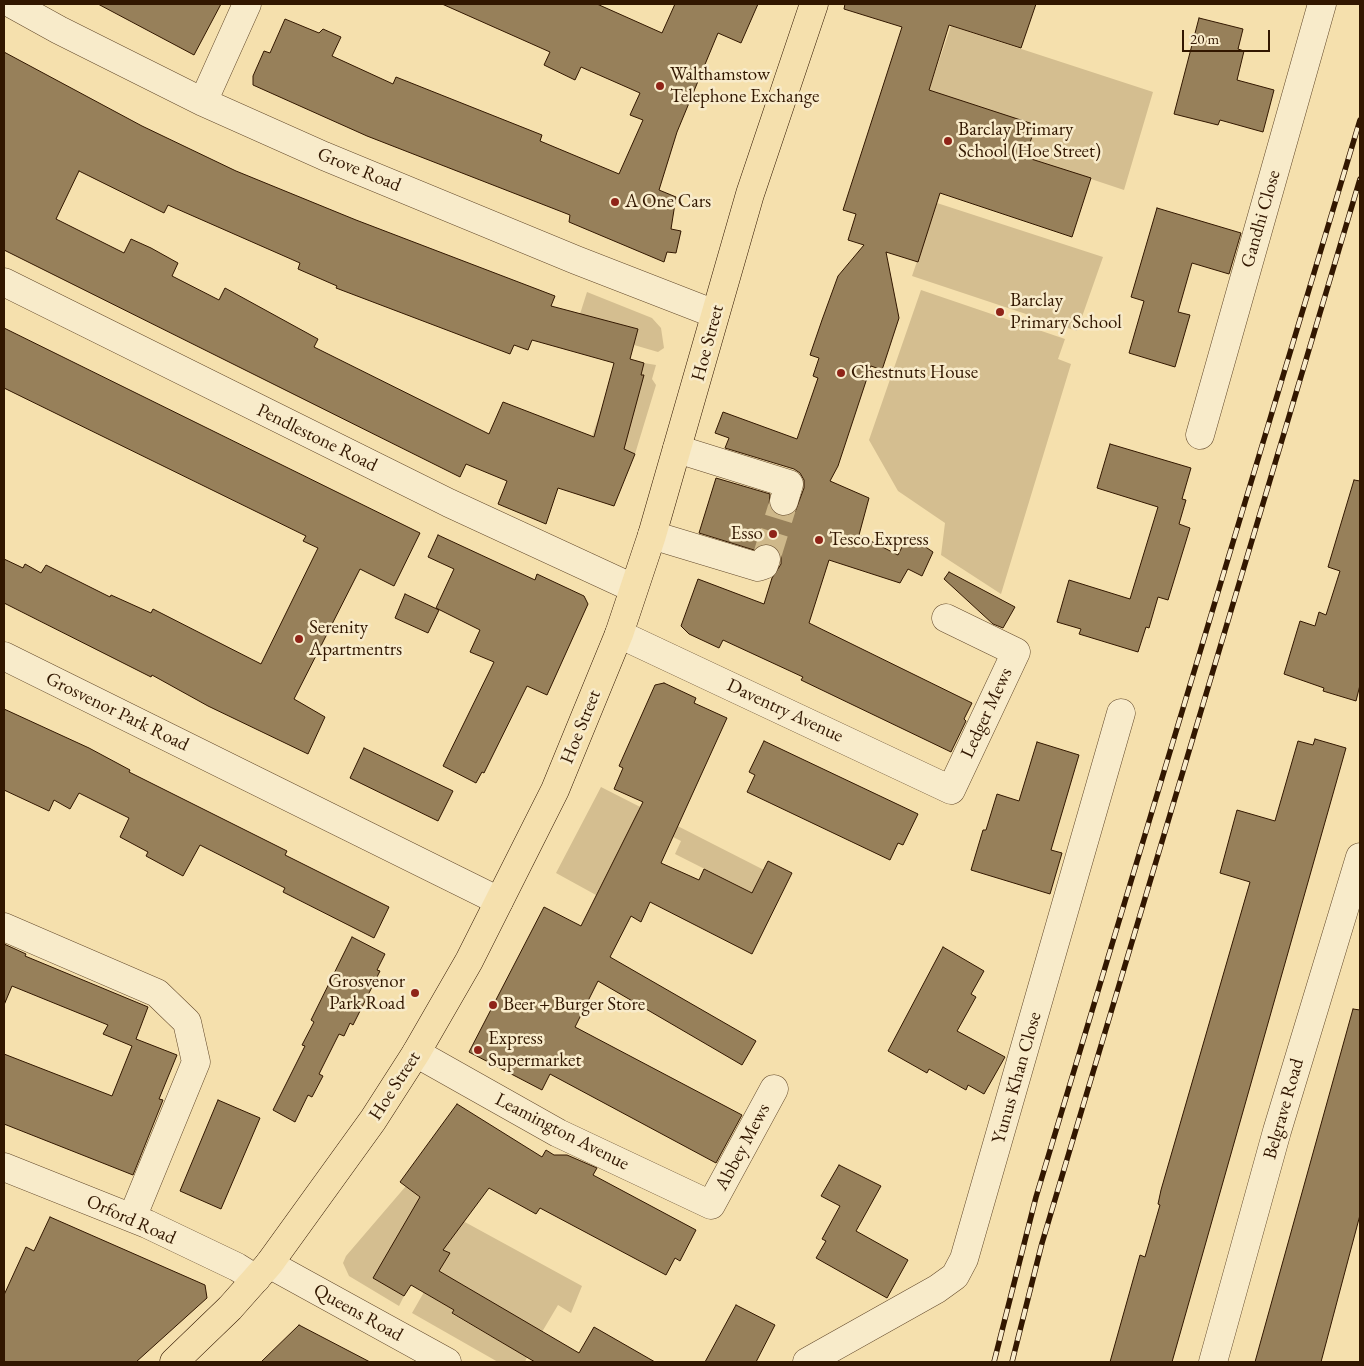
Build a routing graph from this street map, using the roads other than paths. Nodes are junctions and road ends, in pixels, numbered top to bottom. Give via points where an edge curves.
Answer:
1 (12, 4) edge
2 (247, 4) edge
3 (814, 4) edge
4 (1322, 4) edge
5 (203, 102) junction
6 (4, 282) edge
7 (715, 314) junction
8 (1200, 435) dead end
9 (677, 449) junction
10 (784, 501) tunnel mouth
11 (652, 535) junction
12 (766, 559) dead end
13 (633, 588) junction
14 (946, 618) dead end
15 (619, 634) junction
16 (4, 656) edge
17 (1121, 713) dead end
18 (951, 790) joint
19 (1360, 857) edge
20 (499, 901) junction
21 (4, 927) edge
22 (416, 1053) junction
23 (774, 1089) dead end
24 (4, 1167) edge
25 (711, 1205) joint
26 (132, 1218) junction
27 (263, 1271) junction
28 (174, 1362) edge
29 (447, 1362) edge
30 (807, 1362) edge
31 (1213, 1362) edge

1 - 5 street, Grove Road
2 - 5 street
3 - 7 main road, Hoe Street via 750,194
4 - 8 street, Gandhi Close
5 - 7 street, Grove Road via 324,156
6 - 13 street, Pendlestone Road via 449,504
7 - 9 main road, Hoe Street
9 - 10 street via 789,484
9 - 11 main road, Hoe Street
11 - 12 street via 758,567 764,565
11 - 13 main road, Hoe Street
13 - 15 main road, Hoe Street
14 - 18 street, Ledger Mews via 1016,652
15 - 18 street, Daventry Avenue
15 - 20 main road, Hoe Street via 555,790
16 - 20 street, Grosvenor Park Road
17 - 30 street, Yunus Khan Close via 964,1259 955,1276 938,1289
19 - 31 street, Belgrave Road via 1277,1131
20 - 22 main road, Hoe Street
21 - 26 street via 157,993 187,1022 196,1062
22 - 25 street, Leamington Avenue via 558,1133
22 - 27 main road, Hoe Street via 373,1120
23 - 25 street, Abbey Mews
24 - 26 street, Orford Road
26 - 27 street, Orford Road via 237,1266
27 - 28 main road, Hoe Street
27 - 29 street, Queens Road

